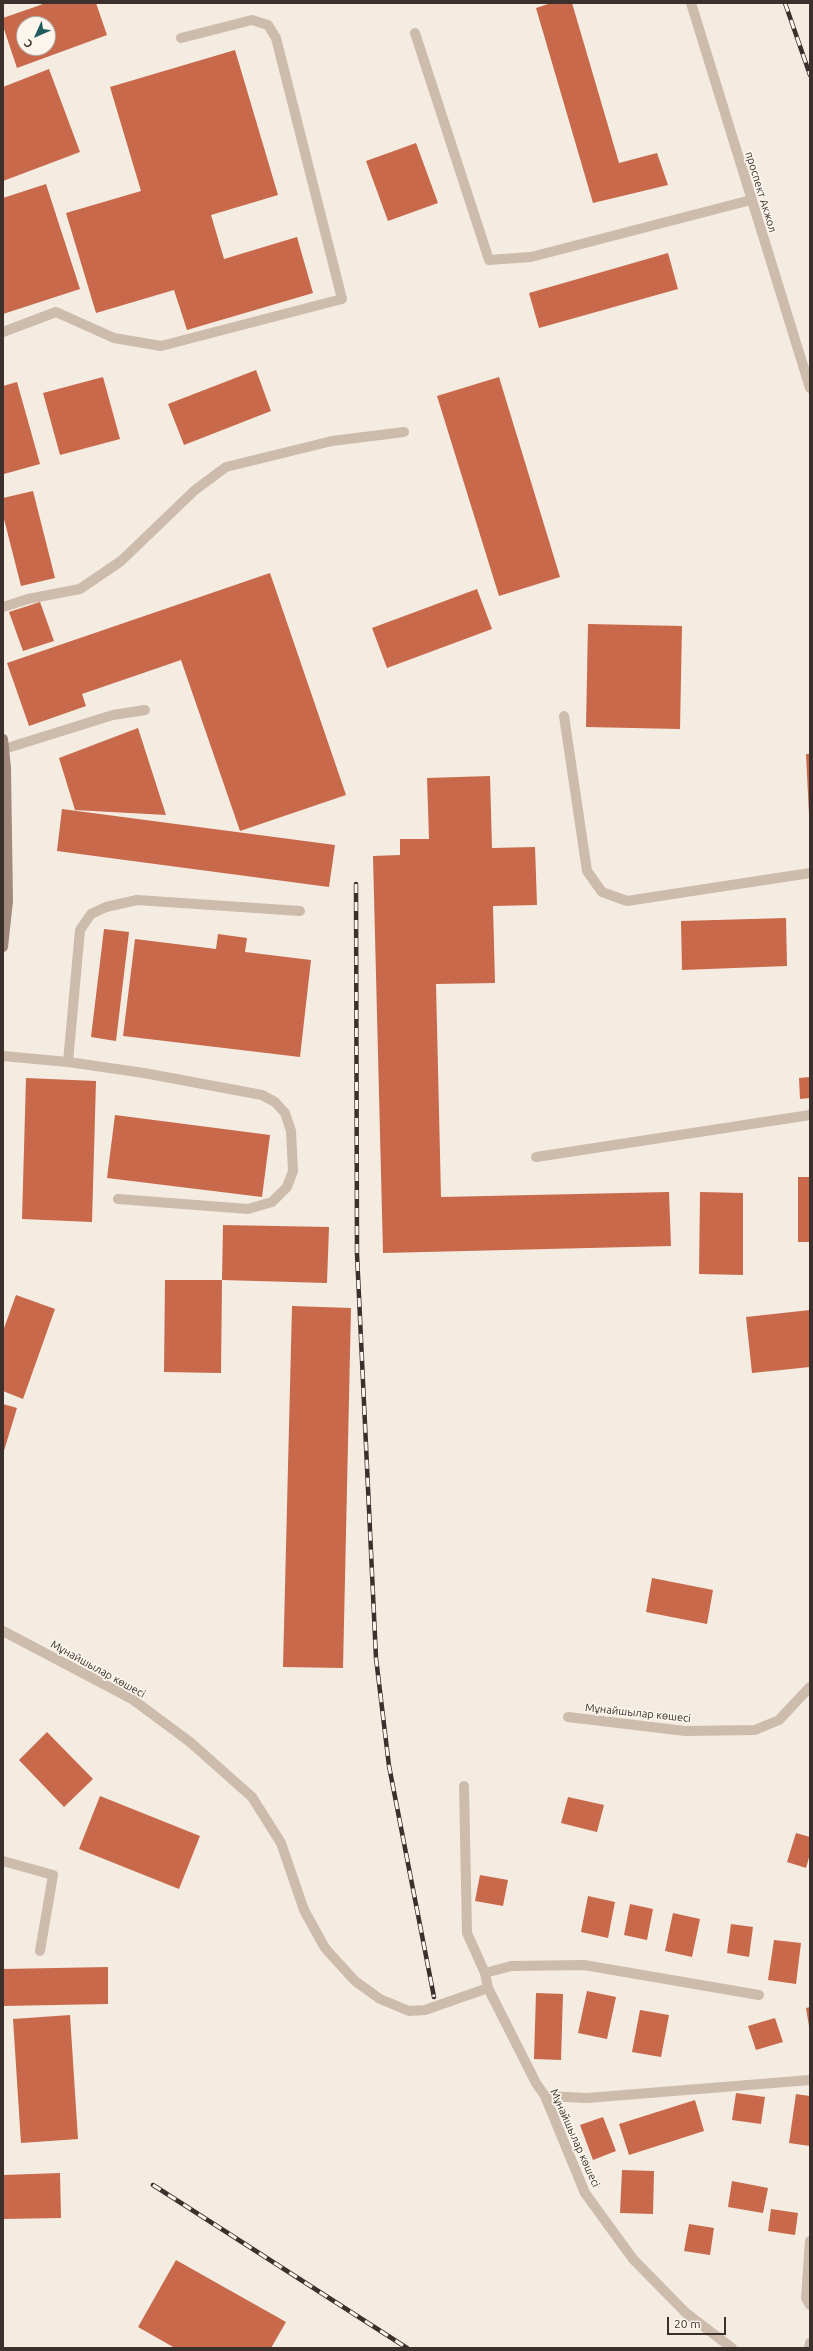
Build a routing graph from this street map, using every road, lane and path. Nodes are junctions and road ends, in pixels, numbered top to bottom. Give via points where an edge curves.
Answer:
1 (691, 3) edge
2 (415, 33) dead end
3 (181, 38) dead end
4 (751, 200) junction
5 (3, 332) edge
6 (810, 388) edge
7 (404, 432) dead end
8 (3, 607) edge
9 (145, 710) dead end
10 (564, 716) dead end
11 (4, 744) edge
12 (810, 873) edge
13 (300, 911) dead end
14 (3, 947) edge
15 (3, 1056) edge
16 (68, 1062) junction
17 (810, 1115) edge
18 (536, 1156) dead end
19 (118, 1199) dead end
20 (3, 1631) edge
21 (810, 1687) edge
22 (568, 1717) dead end
23 (464, 1786) dead end
24 (3, 1861) edge
25 (40, 1951) dead end
26 (485, 1973) junction
27 (488, 1988) junction
28 (759, 1995) dead end
29 (810, 2080) edge
30 (545, 2096) junction
31 (810, 2241) edge
32 (810, 2305) edge
33 (810, 2343) edge
34 (732, 2348) edge
35 (809, 2348) edge

1 - 4 street, проспект Акжол
2 - 4 street via 489,260 531,257
3 - 5 street via 252,20 268,25 276,38 342,299 161,346 114,338 56,312
4 - 6 street, проспект Акжол
7 - 8 street via 332,441 226,467 195,490 121,561 80,589 28,599
9 - 11 street via 113,715
10 - 12 street via 587,871 602,892 627,901
11 - 14 main road via 8,901
13 - 16 street via 137,900 106,907 91,914 80,930
15 - 16 street
16 - 19 street via 262,1095 285,1113 291,1131 293,1171 287,1187 272,1202 248,1209
17 - 18 street
20 - 27 street, Мұнайшылар көшесі via 132,1699 190,1742 252,1797 281,1842 304,1910 325,1948 354,1981 380,1999 409,2011 425,2010
21 - 22 street, Мұнайшылар көшесі via 779,1720 755,1730 685,1731
23 - 26 street, Мұнайшылар көшесі via 467,1933
24 - 25 street via 53,1875
26 - 27 street, Мұнайшылар көшесі
26 - 28 street via 511,1966 584,1965
27 - 30 street, Мұнайшылар көшесі
29 - 30 street via 587,2098
30 - 34 street, Мұнайшылар көшесі via 585,2194 629,2253 686,2313
31 - 32 street via 806,2298
33 - 35 street

